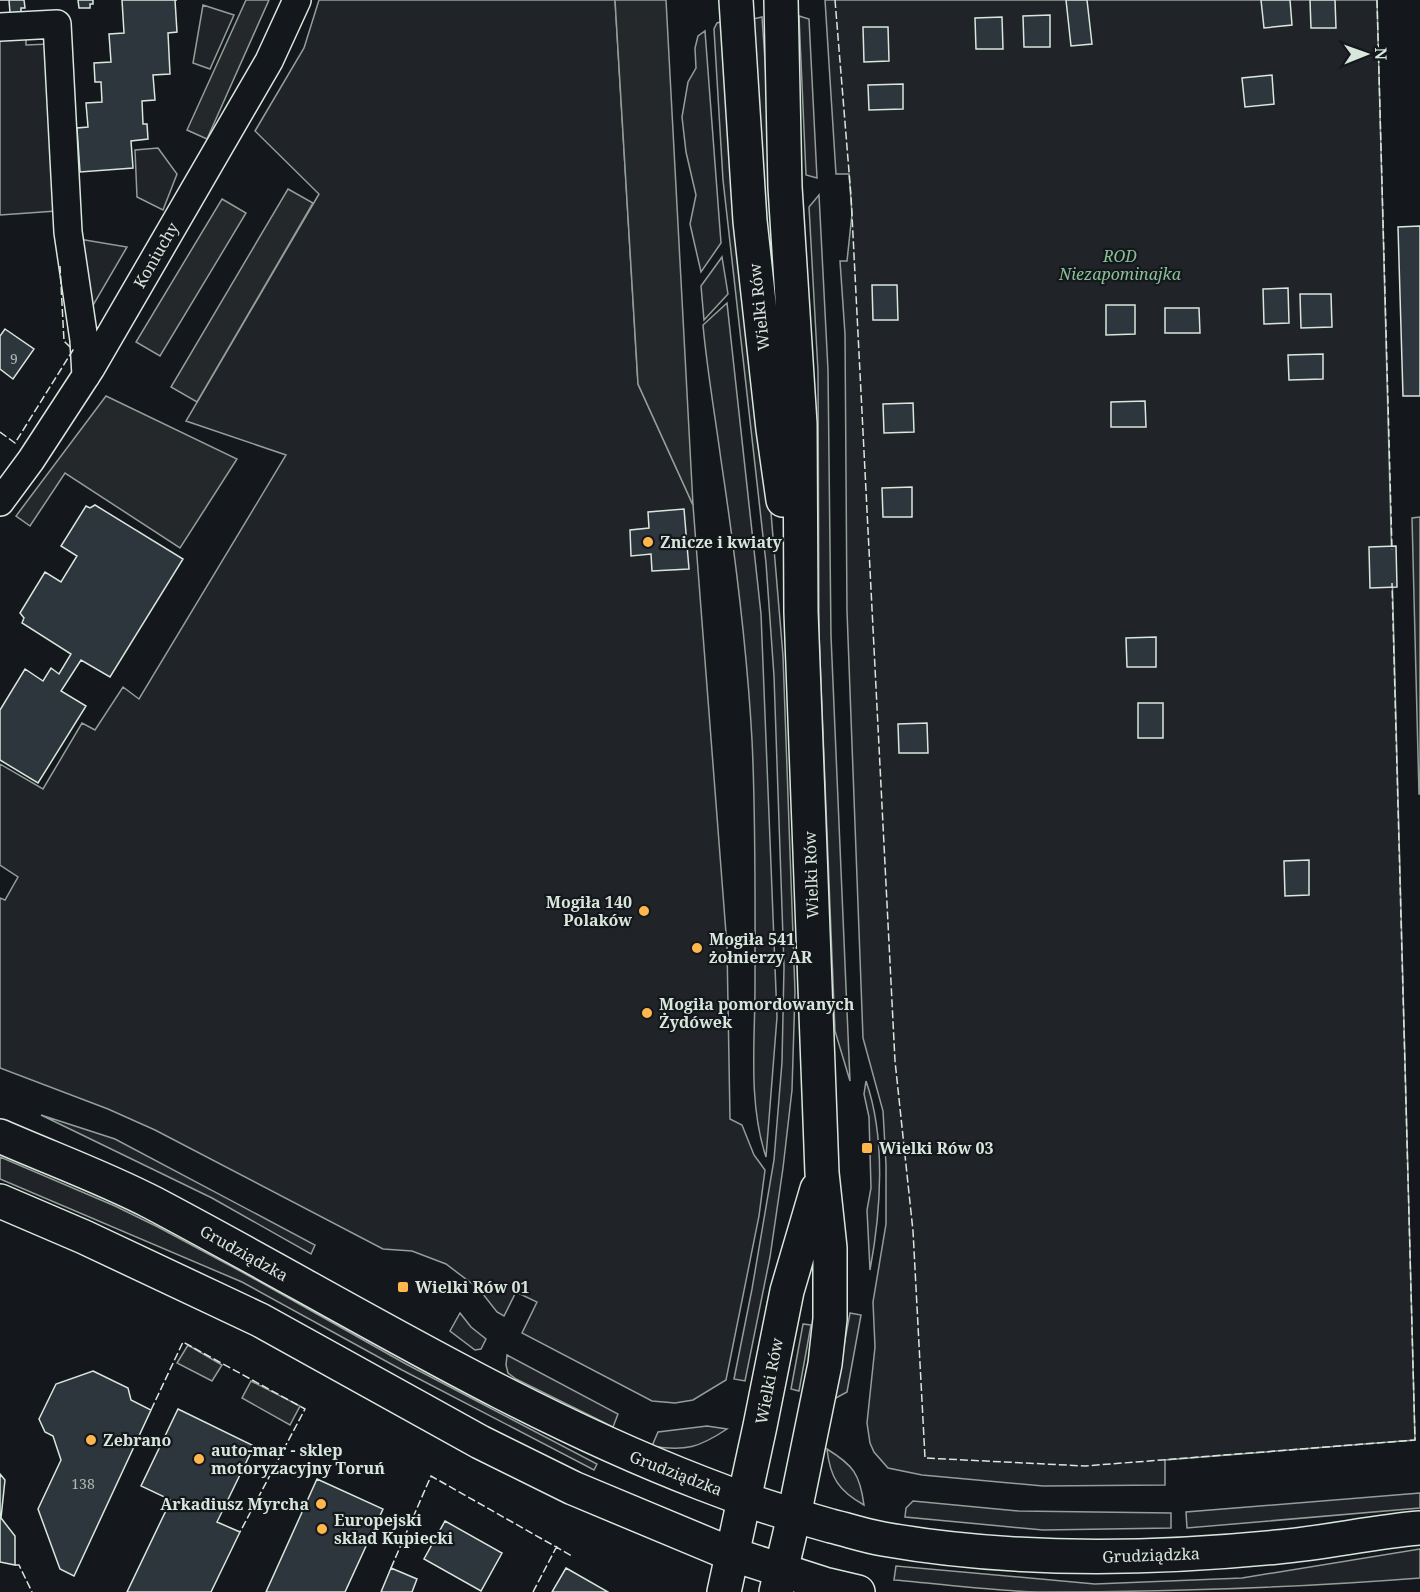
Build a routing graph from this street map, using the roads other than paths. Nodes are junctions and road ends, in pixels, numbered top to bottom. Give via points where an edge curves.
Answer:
1 (297, 0) edge
2 (736, 0) edge
3 (781, 0) edge
4 (0, 27) edge
5 (86, 376) junction
6 (0, 502) edge
7 (801, 612) junction
8 (0, 1136) edge
9 (822, 1173) junction
10 (0, 1201) edge
11 (744, 1500) junction
12 (794, 1516) junction
13 (1420, 1527) edge
14 (731, 1554) junction
15 (778, 1581) edge
16 (724, 1592) edge
17 (858, 1592) edge

1 - 5 street, Koniuchy via 268,61
2 - 7 street, Wielki Rów via 751,232 772,429
3 - 7 street, Wielki Rów via 785,187 800,424
4 - 5 street via 57,24 68,232
5 - 6 street, Koniuchy
7 - 9 street, Wielki Rów
8 - 11 street, Grudziądzka via 148,1201 552,1419 640,1460
9 - 11 street, Wielki Rów via 787,1291
9 - 12 street, Wielki Rów via 830,1248 830,1318 825,1364
10 - 14 street via 260,1320 480,1442 560,1481
11 - 12 street, Grudziądzka
11 - 14 street, Wielki Rów
12 - 13 street, Grudziądzka via 879,1538 1066,1557 1178,1555 1281,1547
12 - 15 street, Wielki Rów
14 - 15 street
14 - 16 street, Wielki Rów
15 - 17 street

